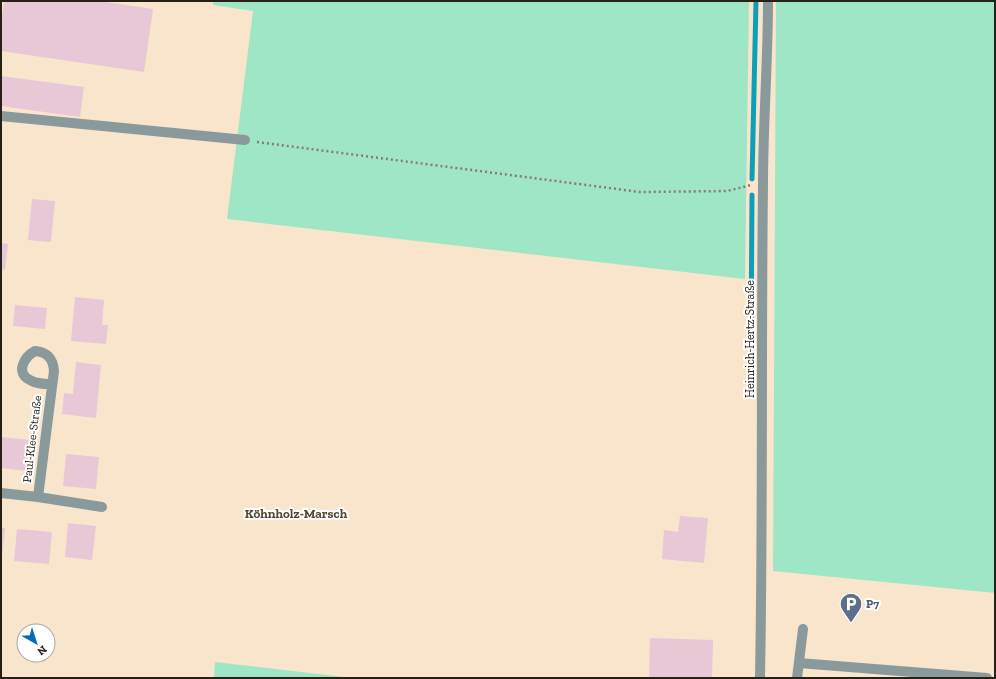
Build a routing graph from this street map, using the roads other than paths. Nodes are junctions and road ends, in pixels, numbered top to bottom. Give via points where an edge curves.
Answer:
1 (768, 1) edge
2 (1, 116) edge
3 (245, 140) road end
4 (51, 384) dead end
5 (1, 493) edge
6 (38, 497) junction
7 (102, 507) dead end
8 (803, 629) dead end
9 (799, 663) junction
10 (760, 678) edge
11 (798, 678) edge
12 (987, 678) edge

1 - 10 street, Heinrich-Hertz-Straße via 763,182
2 - 3 street
4 - 6 street, Paul-Klee-Straße
5 - 6 street, Paul-Klee-Straße
6 - 7 street, Paul-Klee-Straße
8 - 9 street
9 - 11 street
9 - 12 street

